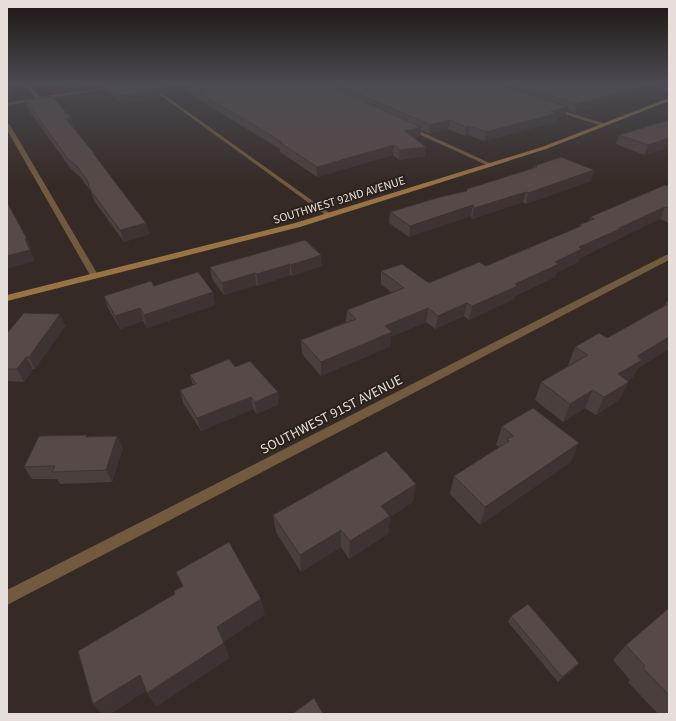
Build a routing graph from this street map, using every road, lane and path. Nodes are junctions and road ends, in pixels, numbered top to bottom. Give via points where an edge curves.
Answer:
1 (195, 118) edge
2 (582, 118) edge
3 (622, 118) edge
4 (7, 125) edge
5 (604, 125) junction
6 (406, 126) edge
7 (491, 165) junction
8 (330, 215) junction
9 (669, 258) edge
10 (94, 275) junction
11 (7, 298) edge
12 (7, 598) edge

1 - 8 street
2 - 5 street
3 - 5 street, SOUTHWEST 92ND AVENUE
4 - 10 street
5 - 7 street, SOUTHWEST 92ND AVENUE
6 - 7 street
7 - 8 street, SOUTHWEST 92ND AVENUE
8 - 10 street, SOUTHWEST 92ND AVENUE
9 - 12 street, SOUTHWEST 91ST AVENUE
10 - 11 street, SOUTHWEST 92ND AVENUE

